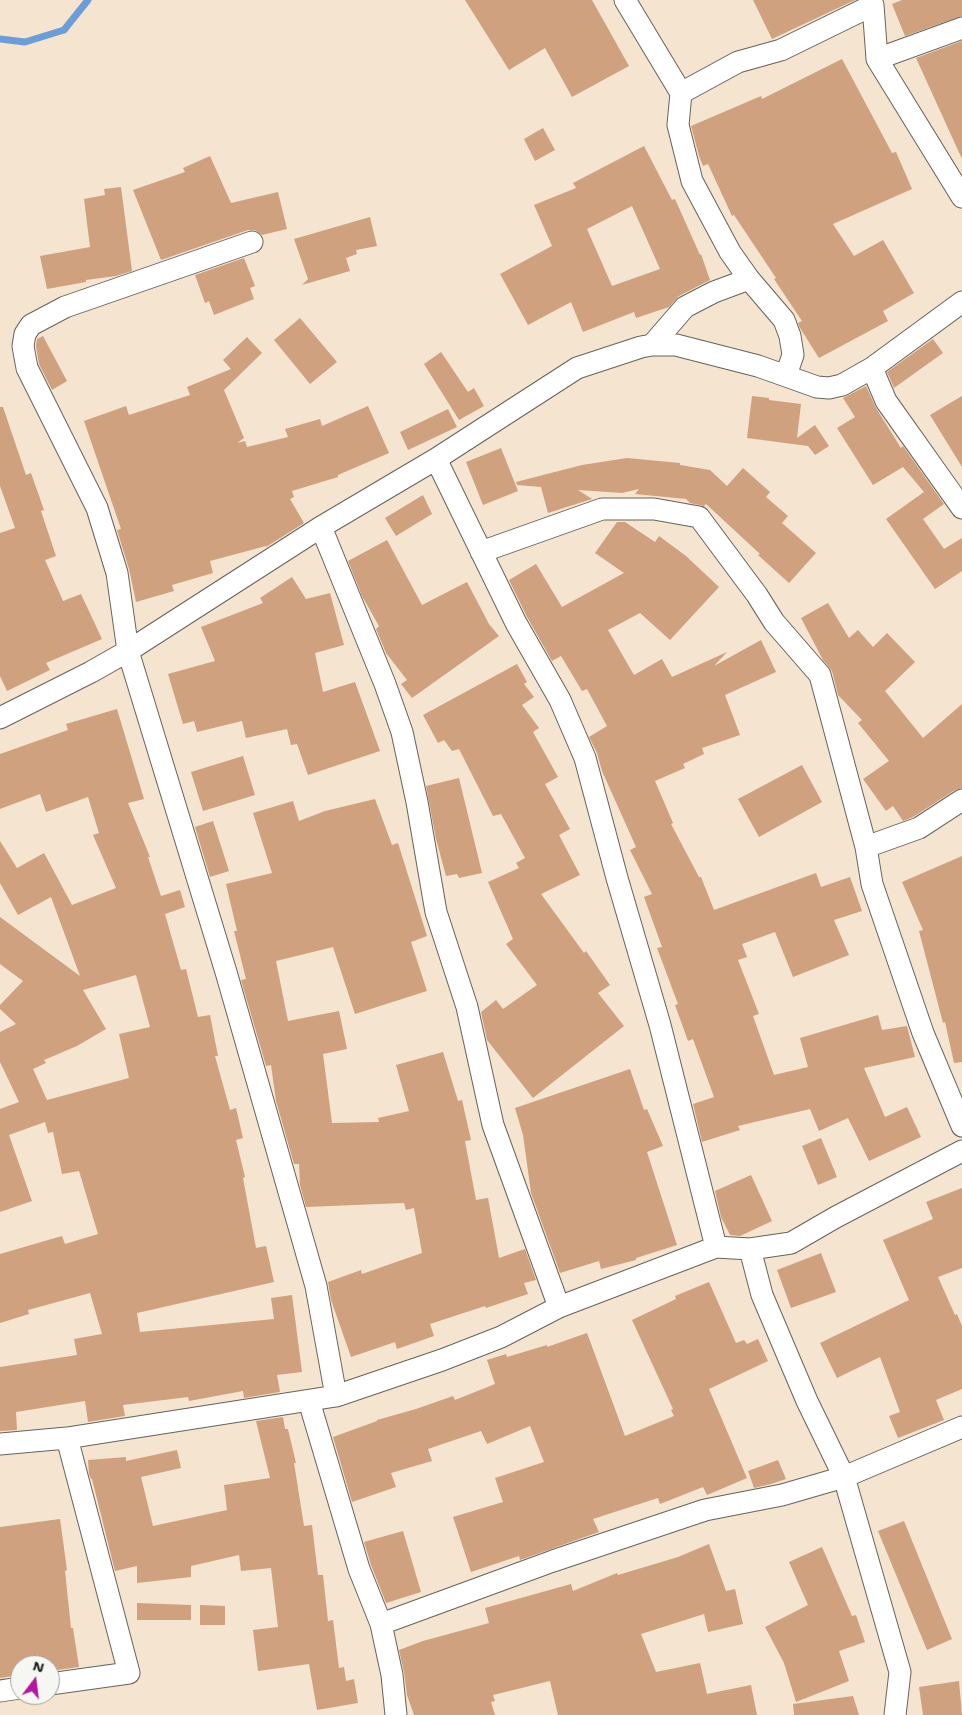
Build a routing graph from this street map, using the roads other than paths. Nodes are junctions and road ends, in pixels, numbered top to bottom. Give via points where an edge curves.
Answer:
1 (625, 0) edge
2 (872, 3) edge
3 (962, 28) edge
4 (877, 60) junction
5 (681, 93) junction
6 (962, 198) edge
7 (252, 242) dead end
8 (748, 279) junction
9 (962, 302) edge
10 (652, 345) junction
11 (872, 368) junction
12 (786, 375) junction
13 (436, 460) junction
14 (962, 508) edge
15 (321, 527) junction
16 (481, 552) junction
17 (128, 650) junction
18 (0, 718) edge
19 (962, 800) edge
20 (866, 847) junction
21 (962, 1126) edge
22 (962, 1151) edge
23 (716, 1247) junction
24 (750, 1249) junction
25 (559, 1308) junction
26 (336, 1396) junction
27 (309, 1401) junction
28 (962, 1427) edge
29 (67, 1438) junction
30 (0, 1444) edge
31 (844, 1477) junction
32 (381, 1624) junction
33 (60, 1683) edge
34 (396, 1715) edge
35 (895, 1715) edge

1 - 5 street
2 - 4 street
2 - 5 street via 781,50 738,62
3 - 4 street
4 - 6 street
5 - 8 street via 678,125 692,181
7 - 17 street via 66,307 31,325 25,334 23,346 27,368 97,508 117,573
8 - 10 street via 685,307
8 - 12 street via 784,320 793,355
9 - 11 street
10 - 12 street via 676,345
10 - 13 street via 577,368
11 - 12 street via 842,385 829,388 816,387
11 - 14 street via 886,401
13 - 15 street
13 - 16 street
15 - 17 street
15 - 25 street via 402,732 418,802 436,912 467,1007 493,1125
16 - 20 street via 602,510 654,509 699,517 774,622 820,675
16 - 23 street via 516,623 560,700 586,758 660,1025
17 - 18 street
17 - 26 street via 226,972 316,1286
19 - 20 street via 919,828
20 - 21 street via 872,884 923,1032
22 - 24 street via 791,1243
23 - 24 street
23 - 25 street
24 - 31 street via 762,1295 807,1401
25 - 26 street via 442,1360
26 - 27 street
27 - 29 street
27 - 32 street via 359,1569
28 - 31 street
29 - 30 street
29 - 33 street via 129,1673
31 - 32 street via 782,1495 705,1510
31 - 35 street via 900,1672
32 - 34 street via 392,1675

